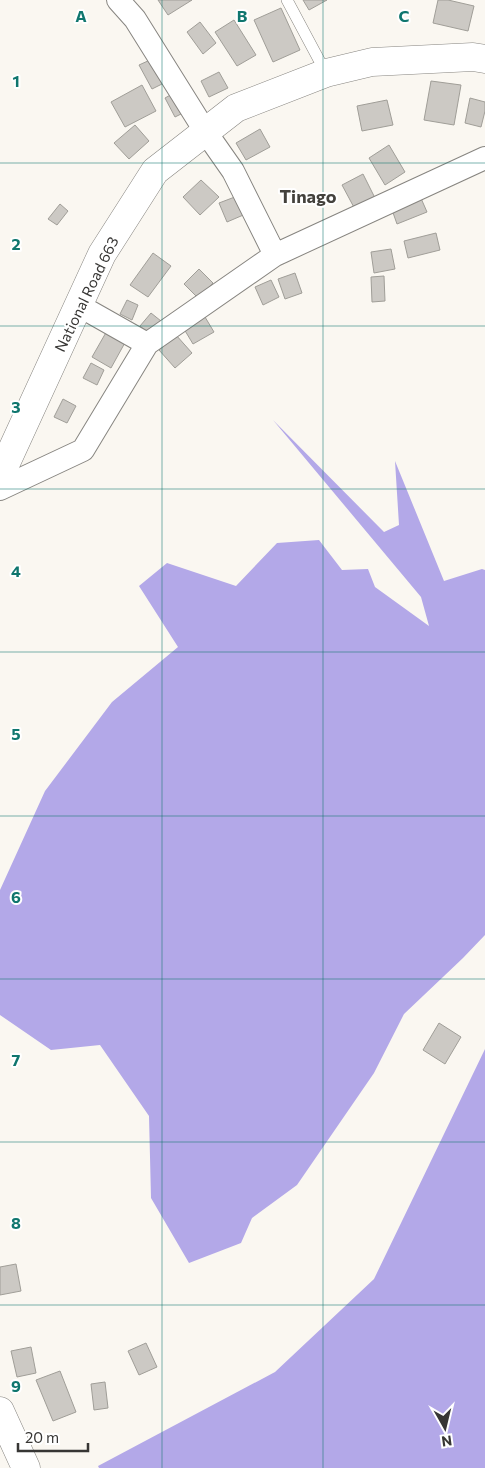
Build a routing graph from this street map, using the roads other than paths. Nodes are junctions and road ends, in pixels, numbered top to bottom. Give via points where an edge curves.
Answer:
1 (118, 0) edge
2 (287, 0) edge
3 (485, 59) edge
4 (326, 73) junction
5 (205, 131) junction
6 (485, 158) edge
7 (275, 254) junction
8 (78, 305) junction
9 (147, 344) junction
10 (0, 476) edge
11 (0, 489) edge
12 (0, 1411) edge
13 (26, 1468) edge

1 - 5 street via 135,18
2 - 4 lane
3 - 4 main road, National Road 663 via 372,62
4 - 5 main road, National Road 663 via 236,108
5 - 7 street via 232,171
5 - 8 main road, National Road 663 via 154,171 102,254
6 - 7 street
7 - 9 street
8 - 9 street
8 - 10 main road, National Road 663
9 - 11 street via 84,450
12 - 13 main road

